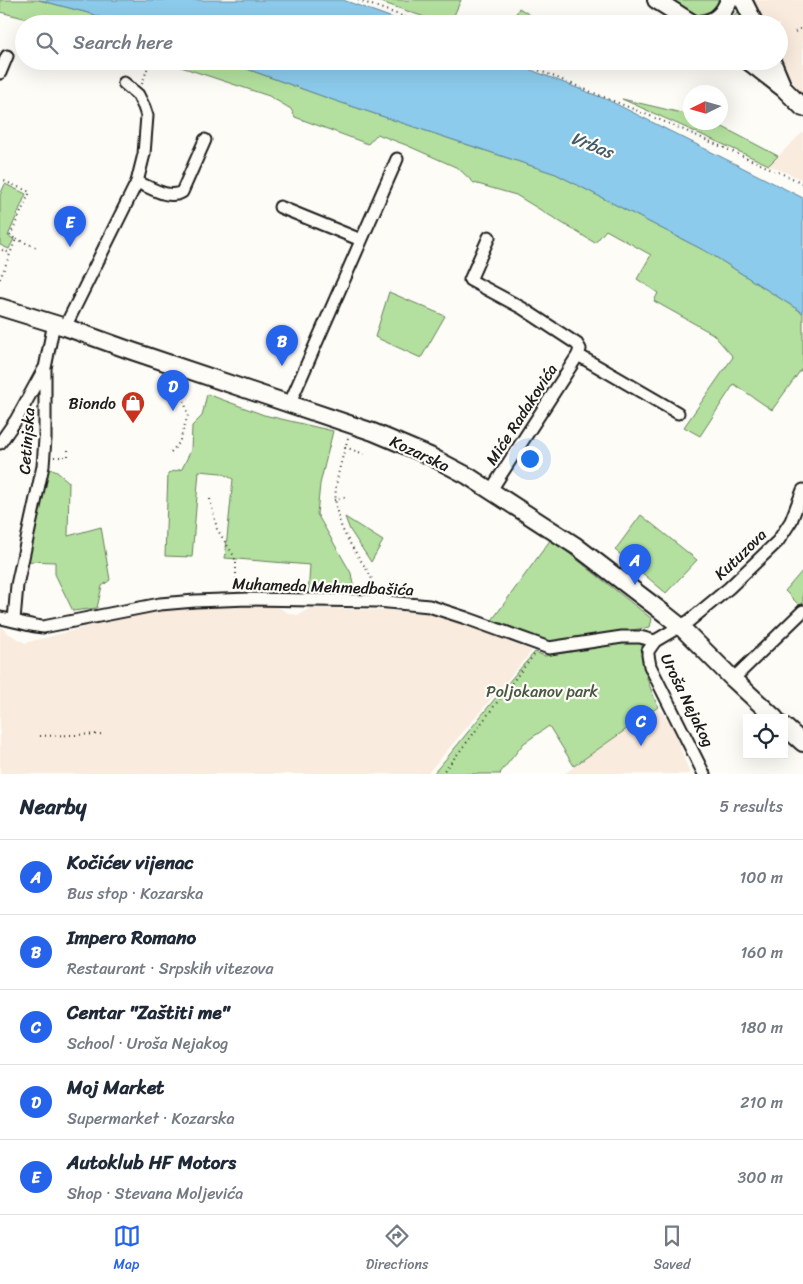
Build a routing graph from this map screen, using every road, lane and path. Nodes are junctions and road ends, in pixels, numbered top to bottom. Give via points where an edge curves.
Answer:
1 (358, 0) edge
2 (656, 0) edge
3 (729, 0) edge
4 (743, 0) edge
5 (399, 15) edge
6 (680, 15) edge
7 (721, 15) edge
8 (750, 15) edge
9 (803, 27) edge
10 (795, 32) dead end
11 (7, 56) dead end
12 (147, 70) edge
13 (538, 70) edge
14 (760, 70) edge
15 (776, 70) edge
16 (0, 72) edge
17 (124, 83) dead end
18 (784, 89) junction
19 (138, 96) junction
20 (803, 108) edge
21 (205, 140) dead end
22 (396, 159) dead end
23 (4, 181) dead end
24 (137, 182) junction
25 (803, 183) edge
26 (280, 207) dead end
27 (489, 237) dead end
28 (16, 239) junction
29 (361, 240) junction
30 (38, 248) dead end
31 (2, 250) dead end
32 (10, 254) junction
33 (0, 279) edge
34 (0, 307) edge
35 (59, 325) junction
36 (578, 355) junction
37 (45, 368) junction
38 (184, 400) dead end
39 (289, 405) junction
40 (678, 414) dead end
41 (350, 432) dead end
42 (0, 443) edge
43 (345, 447) junction
44 (68, 449) dead end
45 (171, 452) dead end
46 (364, 454) dead end
47 (68, 458) dead end
48 (491, 490) junction
49 (803, 490) edge
50 (346, 497) dead end
51 (210, 499) dead end
52 (334, 500) junction
53 (235, 599) junction
54 (378, 601) junction
55 (803, 611) edge
56 (0, 618) edge
57 (14, 620) junction
58 (680, 626) junction
59 (655, 641) junction
60 (542, 647) junction
61 (733, 679) junction
62 (771, 714) edge
63 (788, 730) edge
64 (104, 734) dead end
65 (40, 736) dead end
66 (803, 743) edge
67 (440, 774) edge
68 (704, 774) edge

1 - 5 path
2 - 6 main road
3 - 7 main road
4 - 8 main road
9 - 10 path
11 - 16 street
12 - 19 path
13 - 25 path
14 - 18 main road
15 - 18 main road
17 - 19 street
18 - 20 main road
19 - 24 street, Cetinjska via 147,116 144,154
21 - 24 street via 179,194 169,195
22 - 29 street
23 - 28 path via 30,192 10,236
24 - 35 street, Cetinjska
26 - 29 street
27 - 36 street, Miće Radakovića via 470,280 522,308 577,344 580,348
28 - 30 path
28 - 32 path
29 - 39 street
31 - 32 path
32 - 33 path
34 - 35 main road, Kozarska
35 - 37 street, Cetinjska
35 - 39 main road, Kozarska
36 - 40 street, Miće Radakovića
36 - 48 street, Miće Radakovića
37 - 42 street
37 - 57 street, Cetinjska via 43,466 17,585
38 - 45 path via 188,415 179,443
39 - 48 main road, Kozarska via 398,442
41 - 43 path
43 - 46 path
43 - 52 path
44 - 47 path
48 - 58 main road, Kozarska via 576,546
49 - 58 street, Kutuzova via 778,541 729,588
50 - 52 path
51 - 53 path via 217,529 236,563
52 - 54 path via 337,516 373,581
53 - 54 street, Muhameda Mehmedbašića
53 - 57 street, Muhameda Mehmedbašića via 160,604 50,627
54 - 60 street, Muhameda Mehmedbašića via 429,606
55 - 61 street
56 - 57 street, Muhameda Mehmedbašića
58 - 59 street, Uroša Nejakog
58 - 61 main road, Kozarska
59 - 60 street, Muhameda Mehmedbašića via 640,637
59 - 68 street, Uroša Nejakog via 648,651 650,666
60 - 67 path
61 - 62 main road, Kozarska
63 - 66 main road
64 - 65 path

